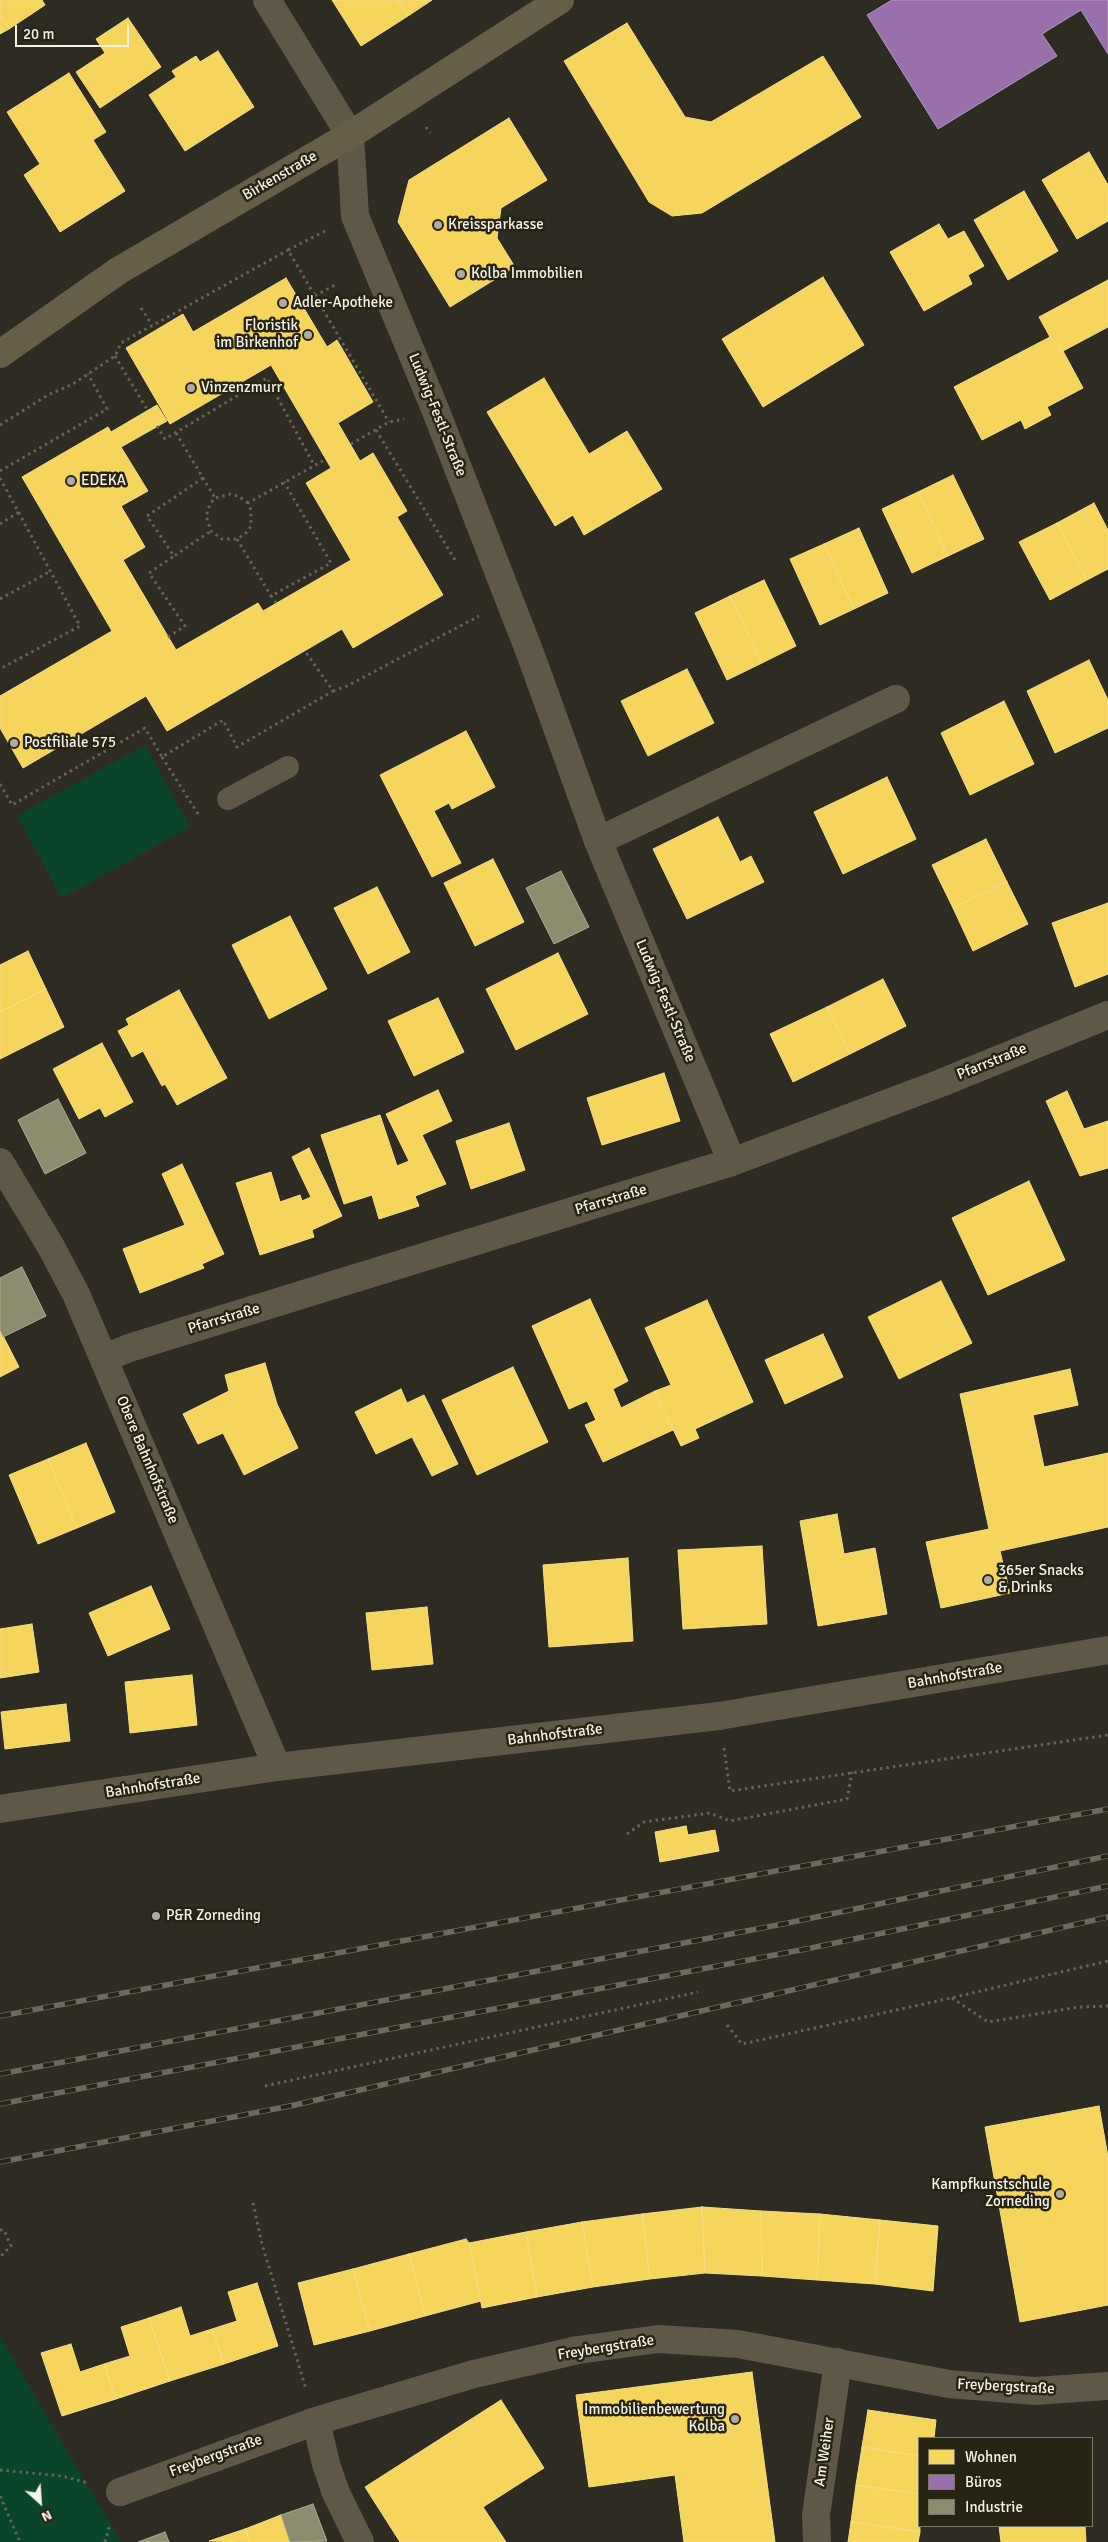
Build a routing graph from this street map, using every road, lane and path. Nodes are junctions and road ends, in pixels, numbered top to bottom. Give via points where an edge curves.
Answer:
1 (267, 0) edge
2 (560, 0) edge
3 (350, 135) junction
4 (327, 230) dead end
5 (288, 250) junction
6 (335, 285) dead end
7 (315, 296) junction
8 (141, 308) dead end
9 (152, 325) junction
10 (0, 354) edge
11 (115, 356) junction
12 (88, 374) junction
13 (148, 411) dead end
14 (0, 425) edge
15 (157, 426) dead end
16 (376, 430) junction
17 (176, 433) junction
18 (351, 444) dead end
19 (326, 458) dead end
20 (314, 465) junction
21 (0, 471) edge
22 (0, 478) edge
23 (203, 478) junction
24 (284, 482) junction
25 (216, 498) junction
26 (248, 503) junction
27 (19, 512) junction
28 (0, 524) edge
29 (437, 530) dead end
30 (211, 531) junction
31 (237, 538) junction
32 (174, 556) junction
33 (51, 571) junction
34 (272, 596) junction
35 (0, 599) edge
36 (508, 600) junction
37 (276, 603) dead end
38 (168, 637) dead end
39 (305, 650) dead end
40 (0, 669) edge
41 (333, 691) junction
42 (896, 699) dead end
43 (162, 757) junction
44 (288, 767) dead end
45 (0, 784) edge
46 (228, 799) dead end
47 (196, 810) dead end
48 (598, 841) junction
49 (1108, 1015) edge
50 (0, 1162) edge
51 (732, 1162) junction
52 (104, 1358) junction
53 (1108, 1650) edge
54 (718, 1716) junction
55 (1108, 1735) edge
56 (277, 1767) junction
57 (852, 1772) junction
58 (0, 1809) edge
59 (626, 1834) dead end
60 (1108, 1960) edge
61 (698, 1992) dead end
62 (951, 1998) junction
63 (1108, 2006) edge
64 (727, 2025) dead end
65 (265, 2086) dead end
66 (253, 2203) dead end
67 (0, 2230) edge
68 (0, 2257) edge
69 (296, 2356) dead end
70 (838, 2362) junction
71 (1108, 2386) edge
72 (316, 2421) junction
73 (0, 2470) edge
74 (120, 2492) joint
75 (0, 2496) edge
76 (20, 2542) edge
77 (360, 2542) edge
78 (816, 2542) edge

1 - 3 street, Ludwig-Festl-Straße
2 - 3 street, Birkenstraße
3 - 10 street, Birkenstraße via 118,271
3 - 36 street, Ludwig-Festl-Straße via 354,216 436,409
4 - 5 path
5 - 7 path
5 - 9 path
6 - 7 path
7 - 16 path via 389,422
8 - 9 path
9 - 11 path via 122,343
11 - 12 path
11 - 13 path
12 - 14 path
12 - 21 path via 107,409
15 - 17 path via 165,439
16 - 18 path
16 - 29 path
17 - 20 path via 267,378
17 - 23 path
19 - 20 path
20 - 24 path
22 - 27 path
23 - 25 path
23 - 32 path via 147,516
24 - 26 path
24 - 34 path via 331,563
25 - 26 path via 230,494
25 - 30 path via 206,516
26 - 31 path via 252,518 250,526
27 - 28 path
27 - 33 path
30 - 31 path via 222,539
30 - 32 path
31 - 34 path
32 - 38 path via 149,573 185,626
33 - 35 path
33 - 40 path via 80,626
34 - 37 path
36 - 41 path
36 - 48 street, Ludwig-Festl-Straße
39 - 41 path
41 - 43 path via 237,747 223,720
42 - 48 street
43 - 45 path via 145,728 12,806
43 - 47 path
44 - 46 lane
48 - 51 street, Ludwig-Festl-Straße
49 - 51 street, Pfarrstraße via 941,1083
50 - 52 street, Obere Bahnhofstraße via 50,1245
51 - 52 street, Pfarrstraße
52 - 56 street, Obere Bahnhofstraße
53 - 54 street, Bahnhofstraße
54 - 56 street, Bahnhofstraße
54 - 57 path via 730,1791
55 - 57 path
56 - 58 street, Bahnhofstraße
57 - 59 path via 847,1799 730,1820 710,1813 644,1822
60 - 62 path
61 - 65 path
62 - 63 path via 988,2022 1079,2007
62 - 64 path via 742,2044
66 - 69 path
67 - 68 path via 4,2230 11,2246
70 - 71 street, Freybergstraße via 949,2384 1034,2392
70 - 72 street, Freybergstraße via 738,2344 658,2339 578,2350 474,2374
70 - 78 street, Am Weiher via 816,2515
72 - 74 street, Freybergstraße
72 - 77 street via 336,2493
73 - 74 path via 62,2476
75 - 76 path

